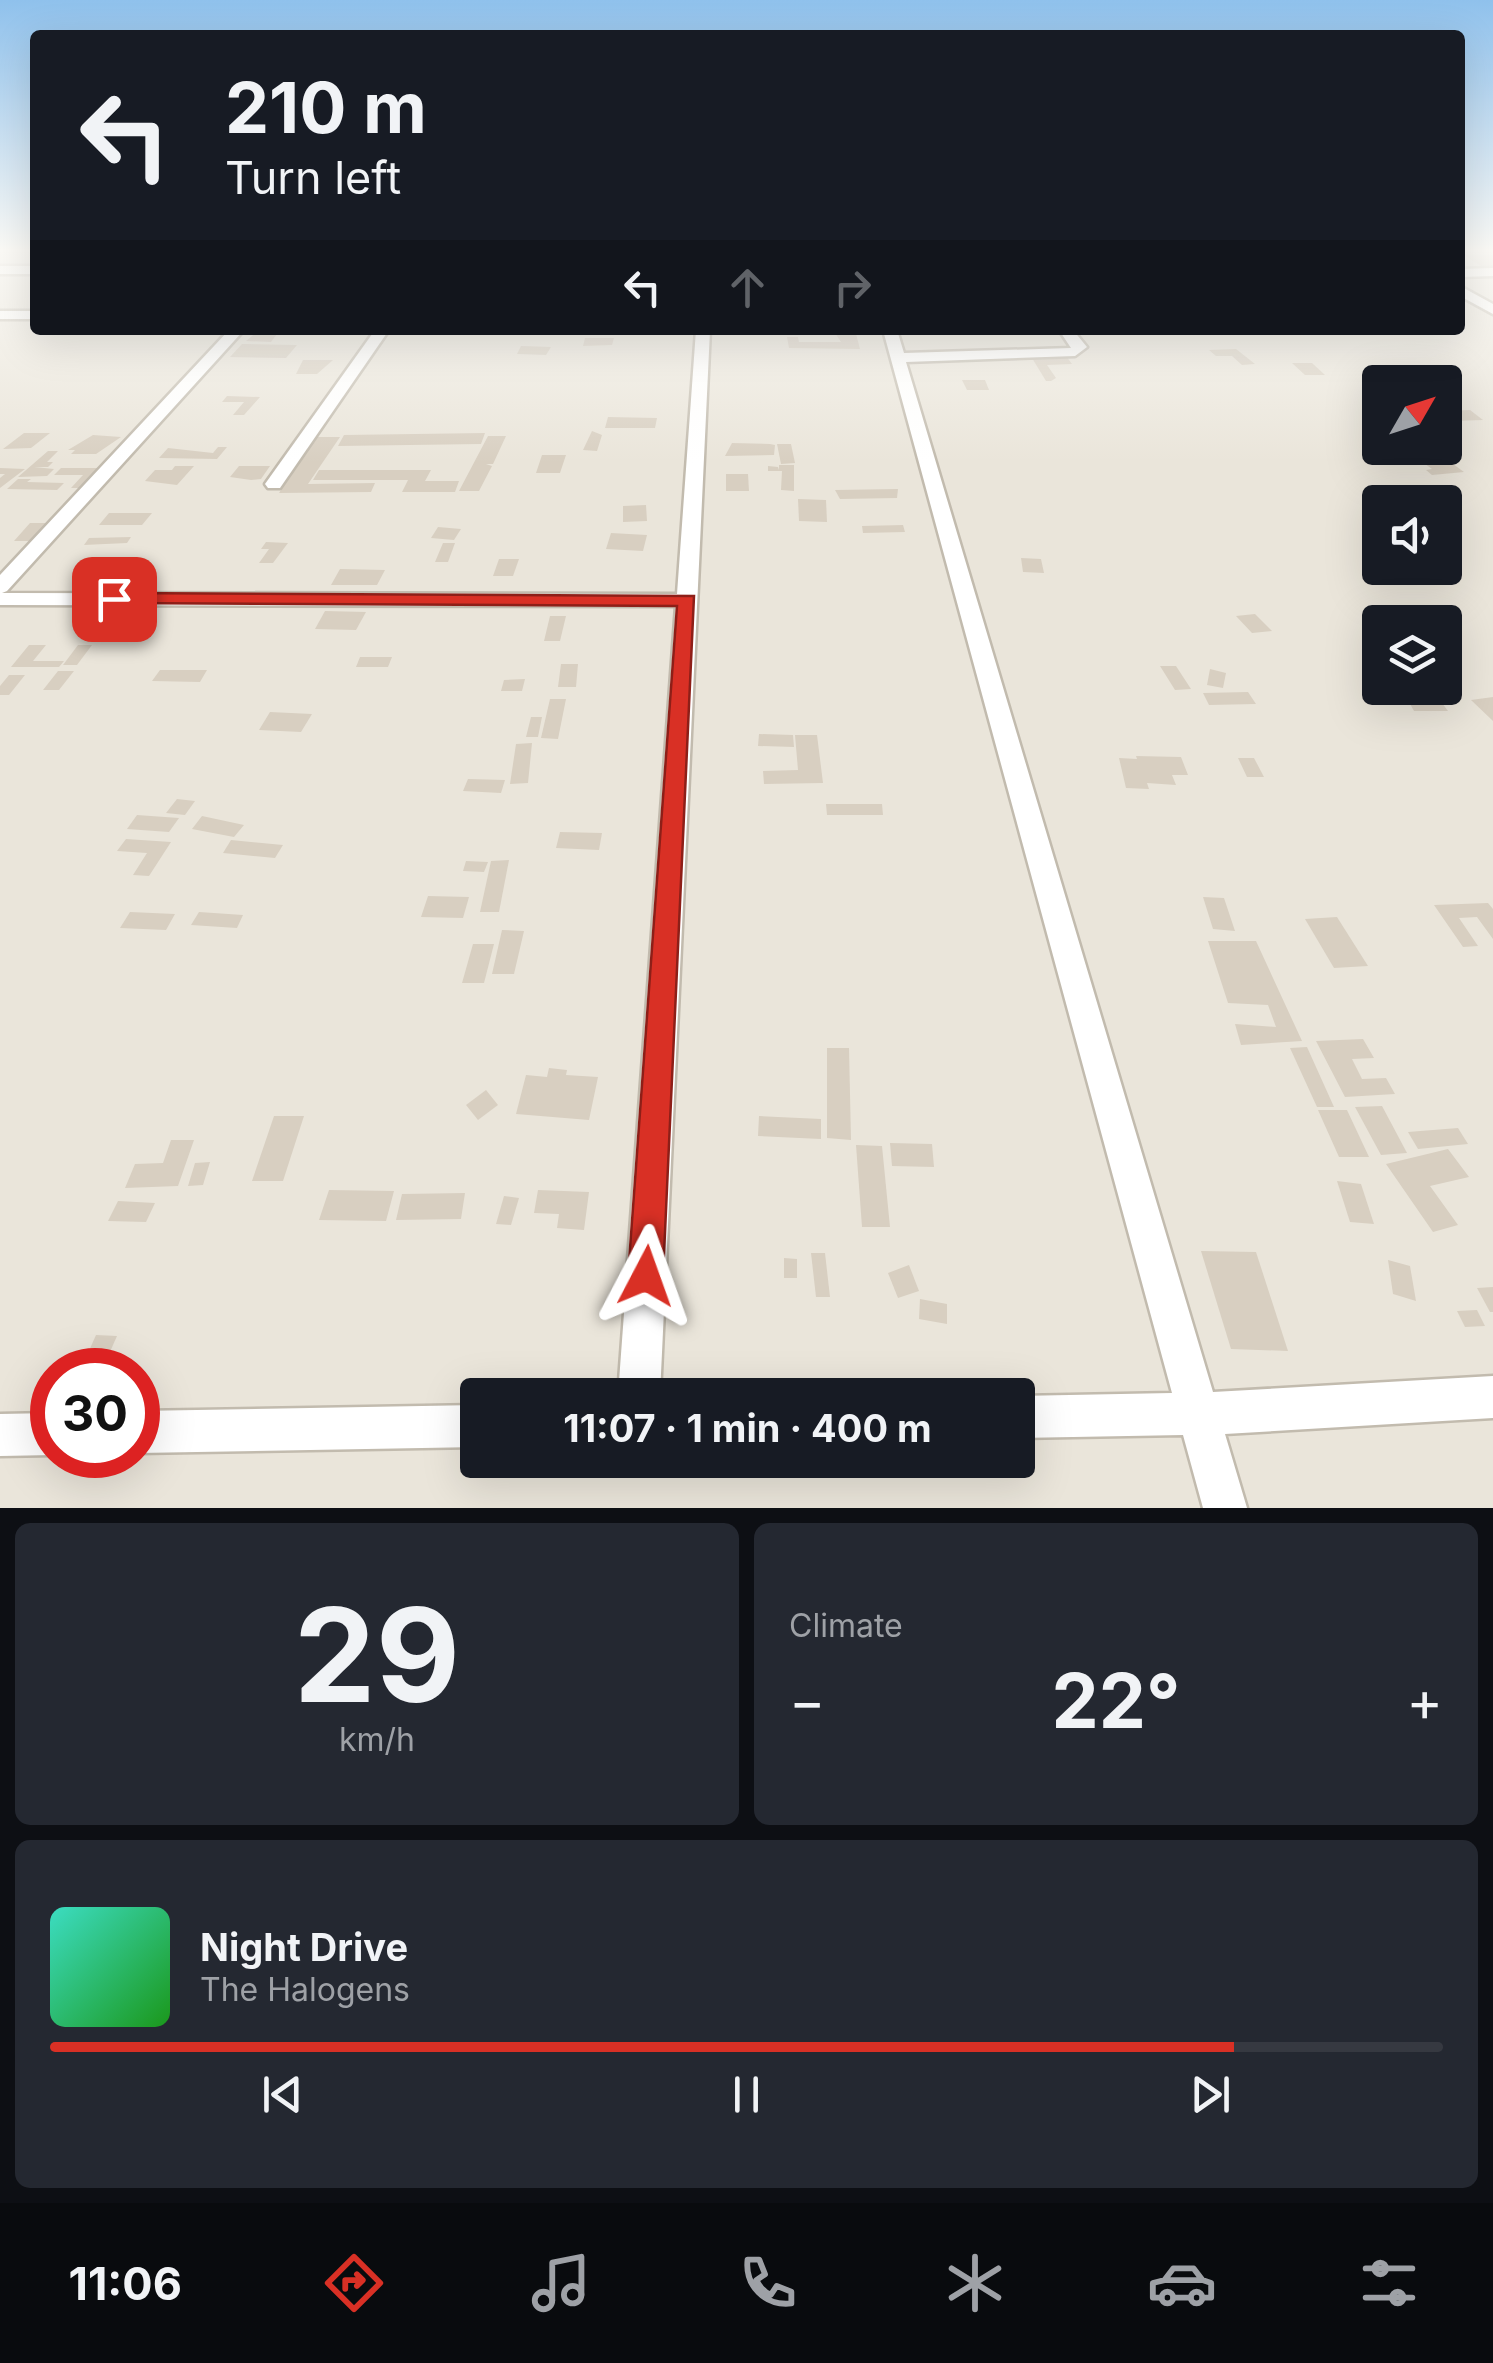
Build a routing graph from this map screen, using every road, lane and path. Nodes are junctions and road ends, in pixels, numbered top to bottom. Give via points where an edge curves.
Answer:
1 (232, 335) edge
2 (378, 335) edge
3 (704, 335) edge
4 (1070, 335) edge
5 (894, 344) edge
6 (274, 484) dead end
7 (0, 587) edge
8 (0, 598) edge
9 (687, 600) junction
10 (639, 1378) edge
11 (1493, 1398) edge
12 (1198, 1414) junction
13 (1035, 1417) edge
14 (460, 1426) edge
15 (160, 1432) edge
16 (30, 1434) edge
17 (0, 1435) edge
18 (1225, 1508) edge

1 - 7 street
2 - 6 street
3 - 9 street
4 - 5 street via 1080,348 1075,352
5 - 12 street
8 - 9 street
9 - 10 street
11 - 12 street
12 - 13 street
12 - 18 street
14 - 15 street
16 - 17 street

